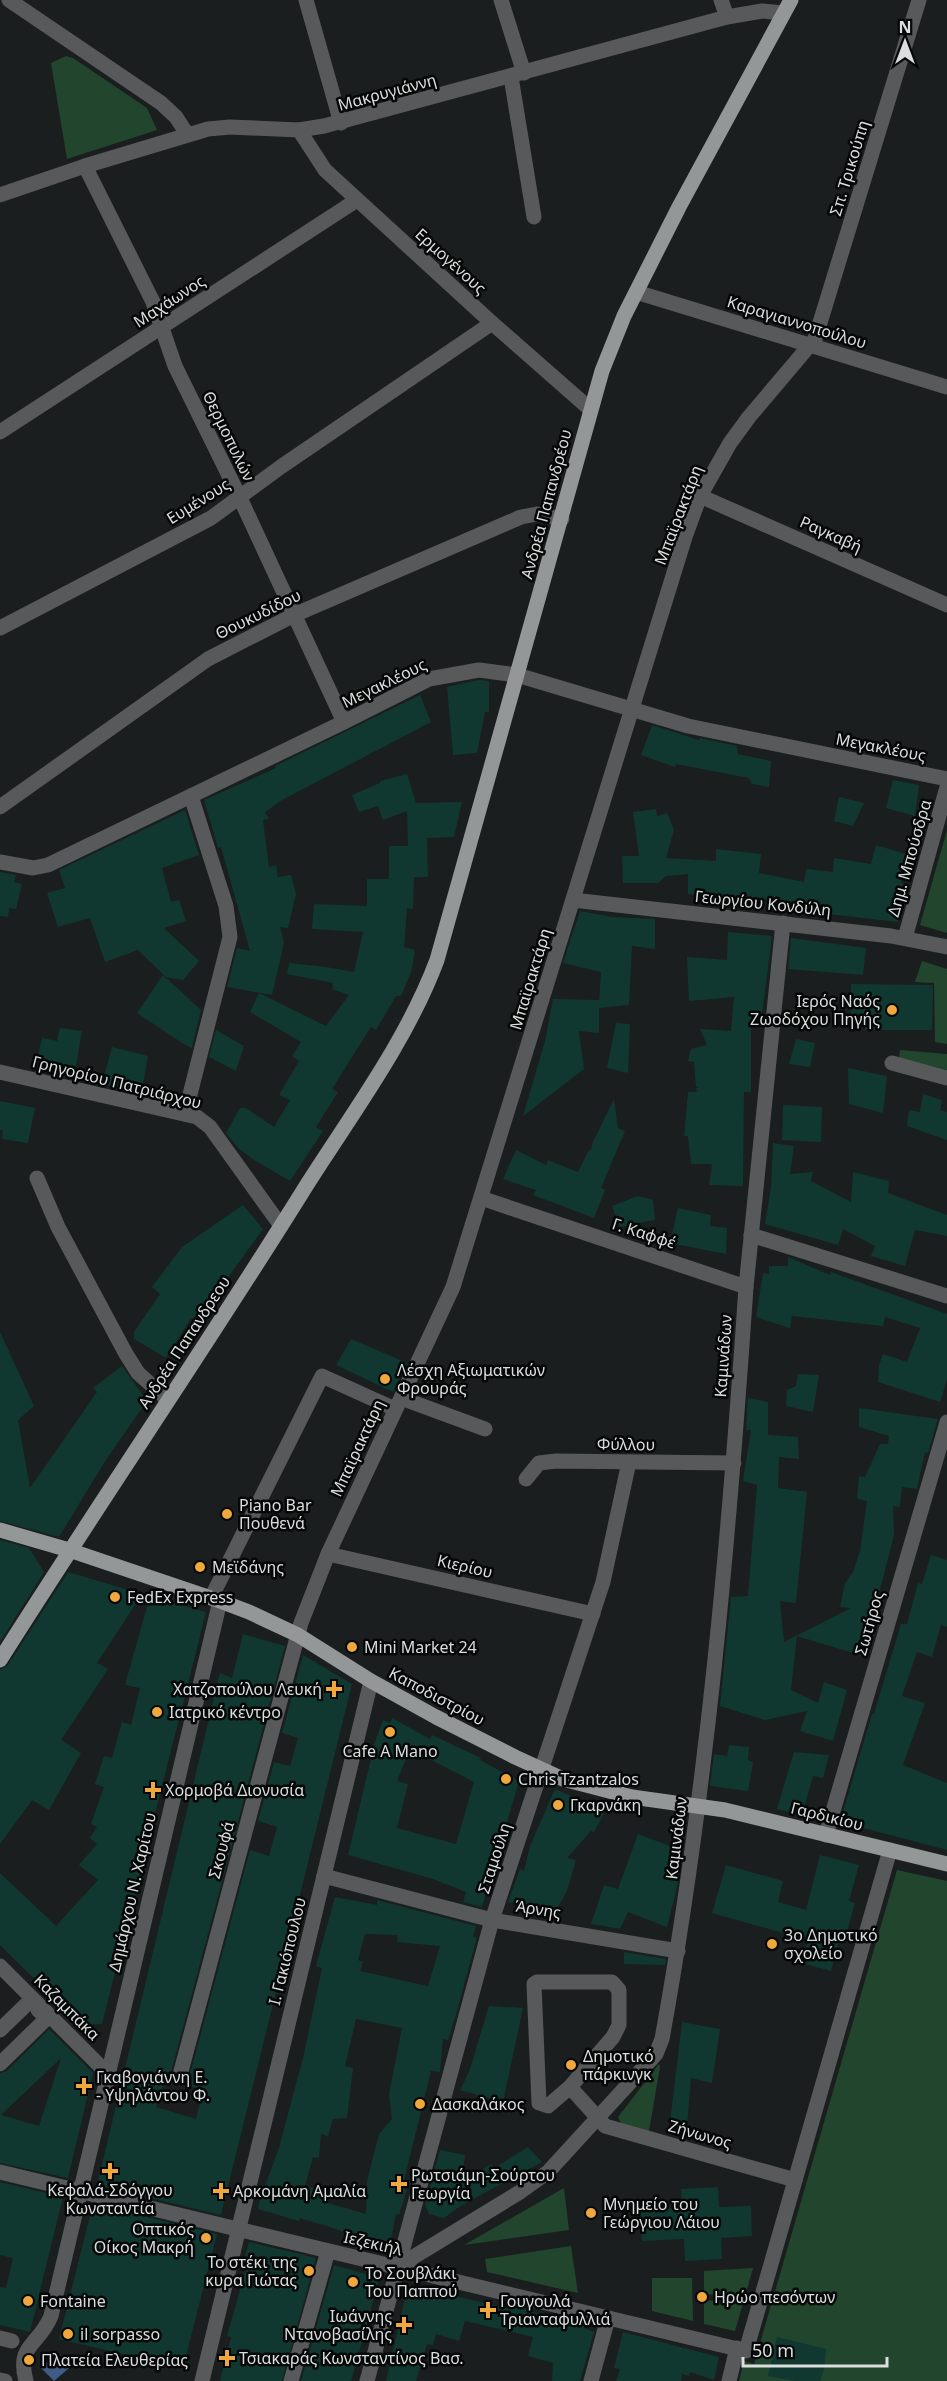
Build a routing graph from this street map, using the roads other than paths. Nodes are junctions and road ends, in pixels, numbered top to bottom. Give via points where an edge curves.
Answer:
1 (9, 0) edge
2 (306, 0) edge
3 (501, 0) edge
4 (721, 0) edge
5 (919, 0) edge
6 (787, 7) edge
7 (727, 17) junction
8 (517, 75) junction
9 (341, 123) junction
10 (298, 130) junction
11 (188, 134) junction
12 (85, 166) junction
13 (0, 195) edge
14 (357, 200) junction
15 (534, 217) dead end
16 (636, 292) junction
17 (492, 323) junction
18 (161, 327) junction
19 (811, 346) junction
20 (947, 387) edge
21 (590, 409) junction
22 (0, 432) edge
23 (700, 496) junction
24 (240, 498) junction
25 (562, 519) junction
26 (947, 605) edge
27 (294, 615) junction
28 (0, 628) edge
29 (517, 675) junction
30 (632, 710) junction
31 (344, 722) junction
32 (947, 779) edge
33 (947, 787) edge
34 (191, 796) junction
35 (0, 807) edge
36 (0, 862) edge
37 (573, 900) junction
38 (783, 923) junction
39 (905, 938) junction
40 (947, 947) edge
41 (397, 1042) joint
42 (892, 1063) dead end
43 (0, 1072) edge
44 (947, 1078) edge
45 (185, 1114) junction
46 (37, 1178) dead end
47 (481, 1198) junction
48 (281, 1226) junction
49 (752, 1235) junction
50 (746, 1287) junction
51 (947, 1296) edge
52 (168, 1400) junction
53 (398, 1404) junction
54 (947, 1422) edge
55 (485, 1429) dead end
56 (629, 1462) junction
57 (734, 1463) junction
58 (526, 1479) dead end
59 (0, 1530) edge
60 (69, 1550) junction
61 (328, 1554) junction
62 (215, 1599) junction
63 (594, 1614) junction
64 (298, 1635) junction
65 (0, 1660) edge
66 (371, 1681) junction
67 (542, 1770) junction
68 (698, 1805) junction
69 (826, 1834) junction
70 (890, 1851) junction
71 (947, 1864) edge
72 (324, 1876) junction
73 (492, 1920) junction
74 (678, 1950) junction
75 (0, 1966) edge
76 (0, 1972) edge
77 (31, 2000) junction
78 (0, 2030) edge
79 (0, 2064) edge
80 (108, 2074) junction
81 (180, 2074) dead end
82 (570, 2087) junction
83 (598, 2119) junction
84 (0, 2172) edge
85 (795, 2180) junction
86 (80, 2192) junction
87 (239, 2229) junction
88 (328, 2251) junction
89 (397, 2267) junction
90 (608, 2318) junction
91 (737, 2348) junction
92 (0, 2380) edge
93 (5, 2381) edge
94 (26, 2381) edge
95 (201, 2381) edge
96 (291, 2381) edge
97 (367, 2381) edge
98 (591, 2381) edge
99 (729, 2381) edge

1 - 11 street via 161,103
2 - 9 street
3 - 8 street
4 - 7 street
5 - 19 street, Σπ. Τρικούπη
6 - 7 street, Μακρυγιάννη
6 - 16 main road, Ανδρέα Παπανδρέου
7 - 8 street, Μακρυγιάννη
8 - 9 street, Μακρυγιάννη
8 - 15 street
9 - 10 street, Μακρυγιάννη
10 - 11 street, Μακρυγιάννη via 230,127
10 - 14 street, Ερμογένους via 321,165
11 - 12 street, Μακρυγιάννη
12 - 13 street, Μακρυγιάννη
12 - 18 street, Θερμοπυλών via 153,303
14 - 17 street, Ερμογένους
14 - 18 street, Μαχάωνος
16 - 19 street, Καραγιαννοπούλου
16 - 21 main road, Ανδρέα Παπανδρέου via 614,339
17 - 21 street, Ερμογένους
17 - 24 street, Ευμένους
18 - 22 street, Μαχάωνος
18 - 24 street, Θερμοπυλών via 175,366
19 - 20 street, Καραγιαννοπούλου
19 - 23 street, Μπαϊρακτάρη via 748,417
21 - 25 main road, Ανδρέα Παπανδρέου
23 - 26 street, Ραγκαβή
23 - 30 street, Μπαϊρακτάρη
24 - 27 street, Θερμοπυλών
24 - 28 street, Ευμένους via 211,518
25 - 27 street, Θουκυδίδου via 537,514 521,517
25 - 29 main road, Ανδρέα Παπανδρέου
27 - 31 street, Θερμοπυλών
27 - 35 street, Θουκυδίδου via 191,669
29 - 30 street, Μεγακλέους
29 - 31 street, Μεγακλέους via 479,670 438,676
29 - 41 main road, Ανδρέα Παπανδρέου via 437,960
30 - 32 street, Μεγακλέους via 700,728
30 - 37 street, Μπαϊρακτάρη
31 - 34 street, Μεγακλέους
33 - 39 street, Δημ. Μπούσδρα
34 - 36 street, Μεγακλέους via 45,866 29,868
34 - 45 street via 226,906 230,937
37 - 38 street, Γεωργίου Κονδύλη
37 - 47 street, Μπαϊρακτάρη
38 - 39 street, Γεωργίου Κονδύλη
38 - 49 street
39 - 40 street, Γεωργίου Κονδύλη
41 - 48 main road, Ανδρέα Παπανδρεου
42 - 44 street
43 - 45 street, Γρηγορίου Πατριάρχου
45 - 48 street, Γρηγορίου Πατριάρχου via 210,1127
46 - 52 street via 58,1227 126,1354 138,1373
47 - 50 street, Γ. Καφφέ
47 - 53 street, Μπαϊρακτάρη via 447,1303
48 - 52 main road, Ανδρέα Παπανδρεου
49 - 50 street
49 - 51 street
50 - 57 street, Καμινάδων
52 - 60 main road, Ανδρέα Παπανδρεου
53 - 55 street
53 - 61 street, Μπαϊρακτάρη
53 - 62 street, Δημάρχου Ν. Χαρίτου via 322,1376
54 - 69 street, Σωτήρος
56 - 57 street, Φύλλου
56 - 58 street, Φύλλου via 556,1461 539,1464
56 - 63 street, Σταμούλη
57 - 68 street, Καμινάδων
59 - 60 main road, Καποδιστρίου
60 - 62 main road, Καποδιστρίου
60 - 65 main road, Ανδρέα Παπανδρεου
61 - 63 street, Κιερίου
61 - 64 street, Μπαϊρακτάρη
62 - 64 main road, Καποδιστρίου
62 - 80 street, Δημάρχου Ν. Χαρίτου
63 - 67 street, Σταμούλη
64 - 66 main road, Καποδιστρίου
64 - 81 street, Σκουφά
66 - 67 main road, Καποδιστρίου
66 - 72 street, Ι. Γακιόπουλου
67 - 68 main road, Καποδιστρίου via 598,1790
67 - 73 street, Σταμούλη
68 - 69 main road, Γαρδικίου
68 - 74 street, Καμινάδων
69 - 70 main road, Γαρδικίου
70 - 71 main road, Γαρδικίου
70 - 85 street
72 - 73 street, Άρνης
72 - 87 street, Ι. Γακιόπουλου
73 - 74 street, Άρνης
73 - 89 street, Σταμούλη
74 - 83 street, Καμινάδων via 656,2054
75 - 77 street, Καζαμπάκα
76 - 77 street
77 - 78 street
77 - 79 street via 47,2018
77 - 80 street, Καζαμπάκα
80 - 86 street, Δημάρχου Ν. Χαρίτου
82 - 82 street via 619,2025 619,1990 612,1982 534,1984 539,2103 548,2106
82 - 83 street
83 - 85 street, Ζήνωνος via 605,2126
83 - 89 street, Καμινάδων via 536,2182
84 - 86 street, Ιεζεκιήλ
85 - 91 street via 746,2351
86 - 87 street, Ιεζεκιήλ
86 - 94 street, Δημάρχου Ν. Χαρίτου via 51,2316 46,2329 23,2356
87 - 88 street, Ιεζεκιήλ
87 - 95 street, Ι. Γακιόπουλου
88 - 89 street, Ιεζεκιήλ
88 - 96 street
89 - 90 street, Ιεζεκιήλ
89 - 97 street, Σταμούλη
90 - 91 street, Ιεζεκιήλ
90 - 98 street
91 - 99 street
92 - 93 street

